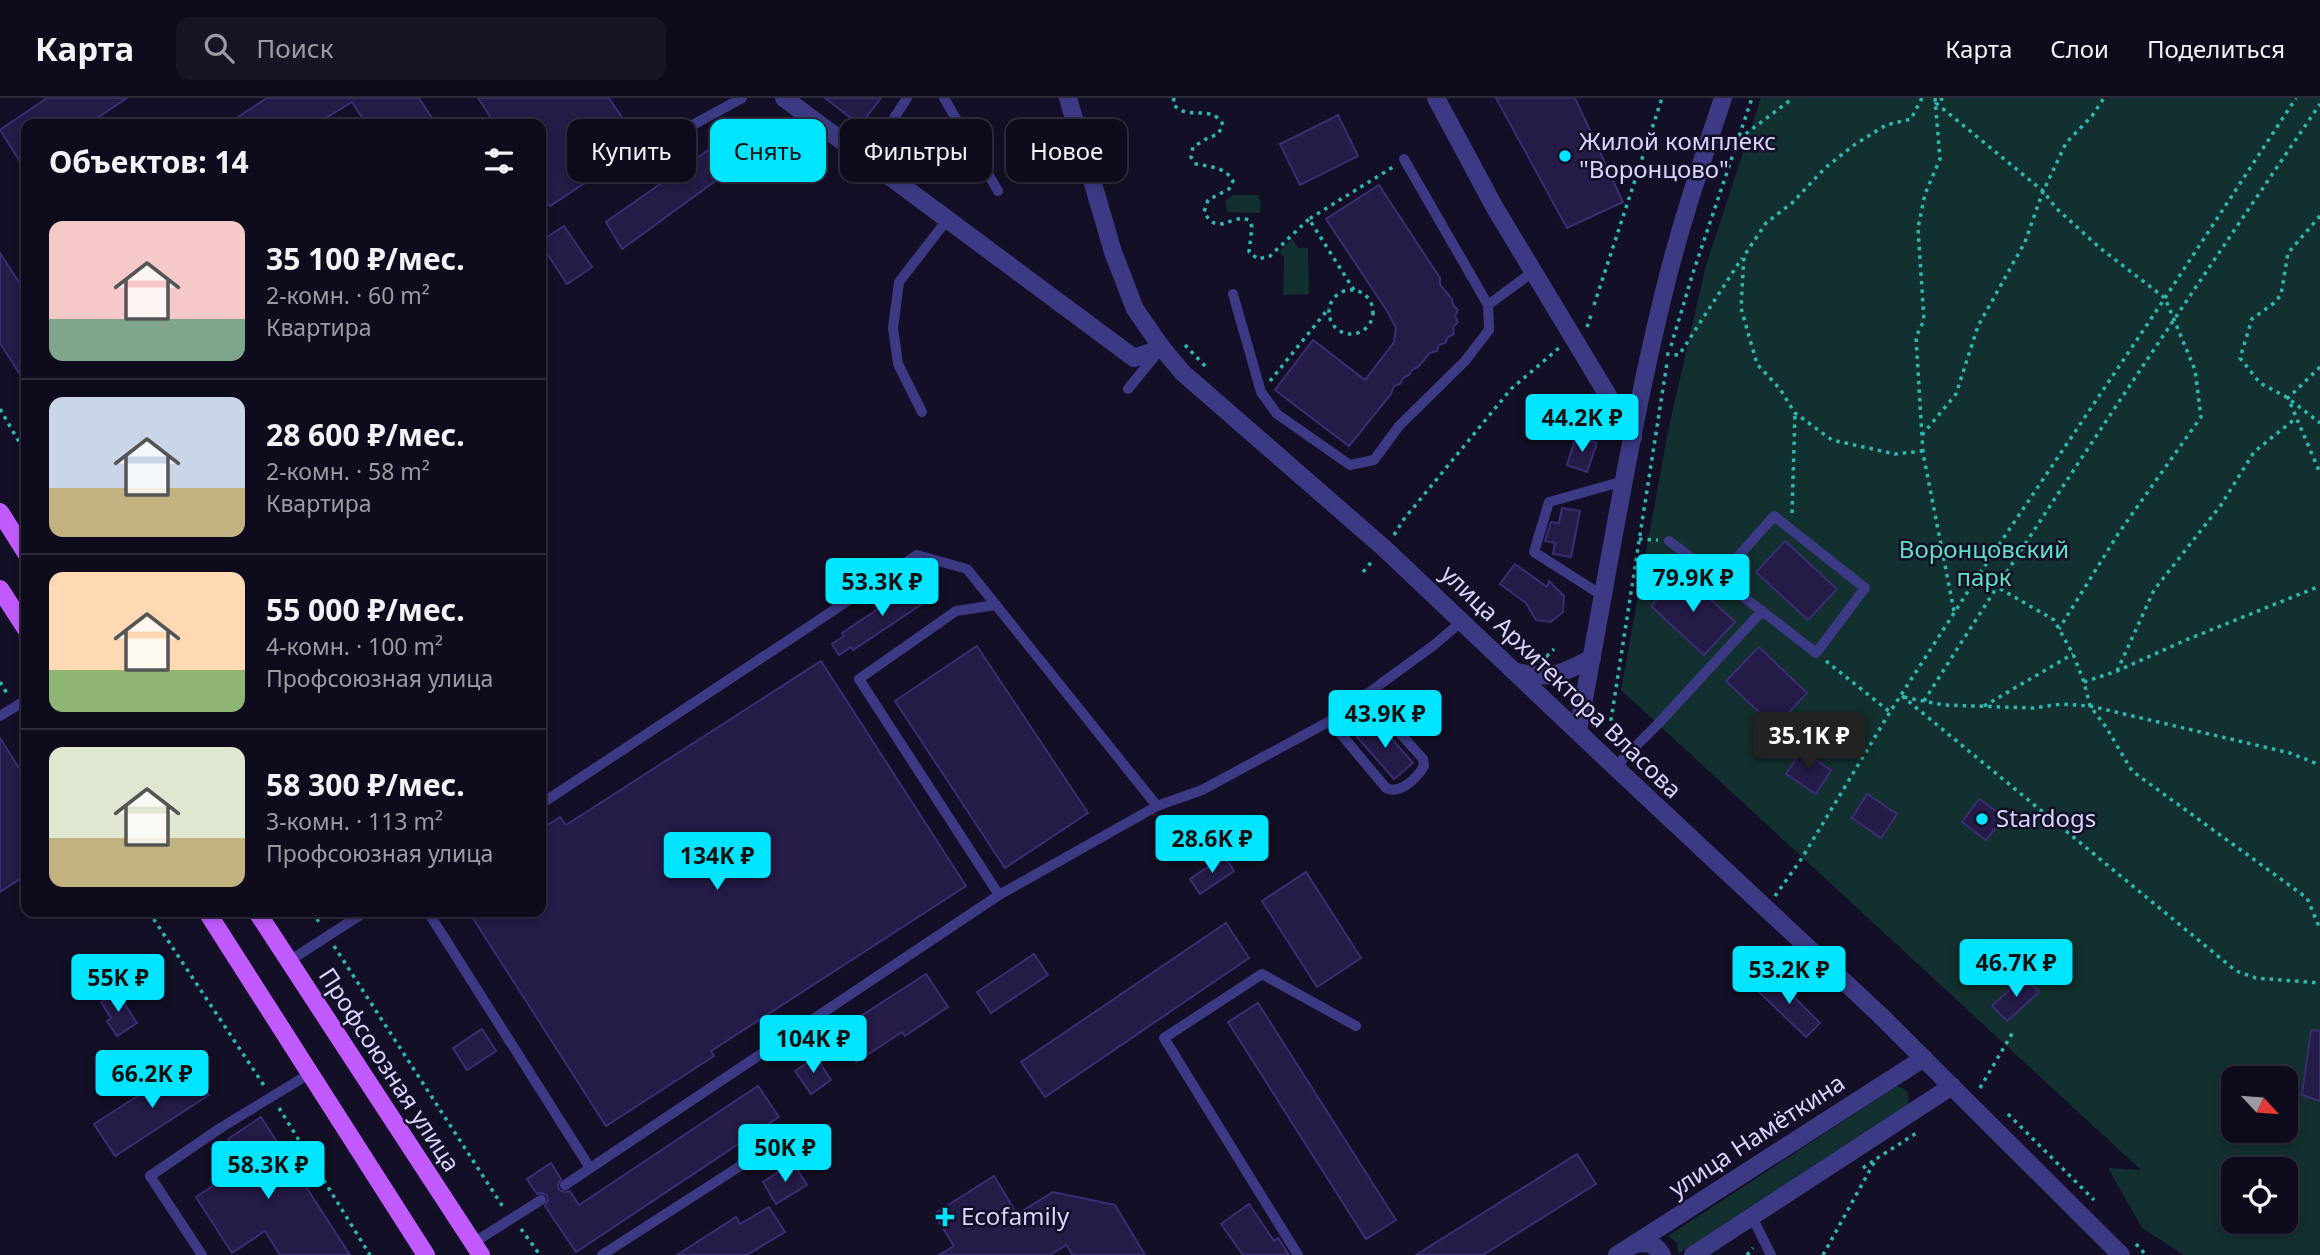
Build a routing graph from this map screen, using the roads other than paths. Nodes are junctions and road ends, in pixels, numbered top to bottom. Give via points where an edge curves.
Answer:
1 (742, 98) edge
2 (784, 98) edge
3 (907, 98) edge
4 (944, 98) edge
5 (1068, 98) edge
6 (1436, 98) edge
7 (1723, 98) edge
8 (893, 119) edge
9 (696, 123) edge
10 (840, 140) edge
11 (1404, 159) road end
12 (896, 182) edge
13 (998, 191) dead end
14 (947, 220) junction
15 (1534, 271) junction
16 (1233, 294) dead end
17 (1488, 305) junction
18 (1162, 348) junction
19 (1128, 390) dead end
20 (922, 412) dead end
21 (1633, 437) junction
22 (1625, 480) junction
23 (0, 512) edge
24 (1669, 541) dead end
25 (21, 545) edge
26 (1720, 577) junction
27 (0, 589) edge
28 (1603, 596) junction
29 (996, 605) junction
30 (1762, 611) junction
31 (21, 621) edge
32 (1462, 621) junction
33 (1592, 658) junction
34 (1517, 672) junction
35 (1365, 694) junction
36 (21, 702) edge
37 (0, 716) edge
38 (1330, 720) junction
39 (1578, 730) junction
40 (1622, 761) junction
41 (546, 801) edge
42 (1157, 806) junction
43 (999, 895) junction
44 (210, 917) edge
45 (260, 917) edge
46 (357, 917) edge
47 (431, 917) edge
48 (289, 961) junction
49 (1356, 1026) dead end
50 (1924, 1058) junction
51 (309, 1074) junction
52 (1952, 1086) junction
53 (779, 1141) dead end
54 (590, 1168) junction
55 (565, 1185) dead end
56 (541, 1200) dead end
57 (1752, 1217) junction
58 (1633, 1245) junction
59 (477, 1249) edge
60 (2119, 1252) edge
61 (202, 1255) edge
62 (426, 1255) edge
63 (602, 1255) edge
64 (1298, 1255) edge
65 (1617, 1255) edge
66 (1662, 1255) edge
67 (1693, 1255) edge
68 (1771, 1255) edge

1 - 9 lane
2 - 10 street
3 - 8 lane
4 - 13 lane
5 - 18 street, улица Архитектора Власова via 1113,252 1135,309
6 - 15 street
7 - 21 street via 1677,241
11 - 17 lane
12 - 14 street
14 - 18 street via 1134,358
14 - 20 lane via 899,282 893,328 898,365
15 - 17 lane
15 - 21 street
16 - 17 lane via 1261,392 1277,414 1350,465 1374,460 1399,426 1465,361 1489,330
18 - 19 lane
18 - 32 street, улица Архитектора Власова via 1208,396
21 - 22 street
22 - 28 street
22 - 28 lane via 1549,502 1534,552
23 - 25 main road
24 - 26 lane
26 - 30 lane
26 - 30 lane via 1774,516 1865,588 1816,653
27 - 31 main road
28 - 33 street
29 - 41 lane via 967,569 917,555
29 - 42 lane
29 - 43 lane via 956,611 859,679
30 - 40 lane
32 - 34 street, улица Архитектора Власова
32 - 35 lane
33 - 34 street via 1559,674 1540,677
33 - 39 street
34 - 39 street, улица Архитектора Власова
35 - 38 lane
35 - 38 lane via 1423,759 1420,773 1398,791 1387,788
36 - 37 lane
38 - 42 lane via 1202,790
39 - 40 street, улица Архитектора Власова
40 - 50 street, улица Архитектора Власова
42 - 43 lane
43 - 54 lane
44 - 51 main road
45 - 48 main road, Профсоюзная улица
46 - 48 lane
47 - 54 lane
48 - 59 main road, Профсоюзная улица
49 - 64 lane via 1262,974 1164,1038
50 - 52 street, улица Архитектора Власова
50 - 58 street, улица Намёткина
51 - 61 lane via 150,1176
51 - 62 main road
52 - 57 street
52 - 60 street, улица Архитектора Власова
53 - 63 lane
54 - 55 lane
56 - 59 lane via 510,1219
57 - 67 street
57 - 68 lane
58 - 65 street, улица Намёткина
58 - 66 street via 1647,1242

